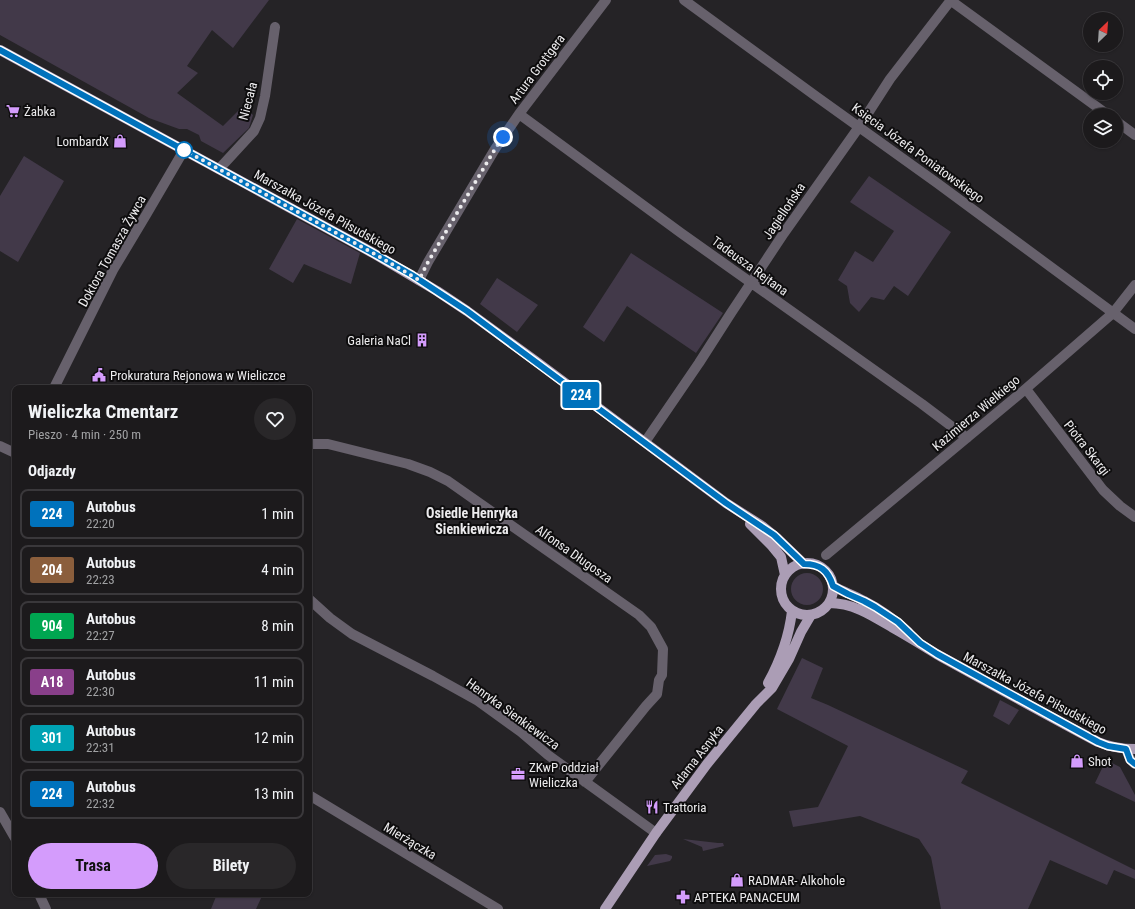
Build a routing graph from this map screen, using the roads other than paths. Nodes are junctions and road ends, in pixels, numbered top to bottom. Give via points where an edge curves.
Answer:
1 (606, 0) edge
2 (684, 0) edge
3 (951, 0) edge
4 (275, 27) dead end
5 (0, 50) edge
6 (1098, 108) edge
7 (519, 114) junction
8 (1123, 126) edge
9 (858, 127) junction
10 (1135, 135) edge
11 (184, 150) junction
12 (219, 169) junction
13 (419, 280) junction
14 (752, 283) junction
15 (1135, 285) edge
16 (1113, 313) junction
17 (1135, 329) edge
18 (55, 385) edge
19 (1026, 389) junction
20 (967, 438) junction
21 (644, 442) junction
22 (312, 444) edge
23 (0, 446) edge
24 (12, 452) edge
25 (736, 509) junction
26 (1135, 516) edge
27 (826, 555) dead end
28 (804, 564) junction
29 (785, 575) junction
30 (833, 586) junction
31 (312, 602) edge
32 (829, 603) junction
33 (792, 611) junction
34 (811, 615) junction
35 (920, 643) junction
36 (757, 703) junction
37 (1130, 749) edge
38 (1135, 764) edge
39 (585, 782) junction
40 (312, 797) edge
41 (0, 812) edge
42 (12, 833) edge
43 (656, 833) junction
44 (41, 897) edge
45 (46, 909) edge
46 (498, 909) edge
47 (605, 909) edge

1 - 7 street, Artura Grottgera
2 - 9 street, Księcia Józefa Poniatowskiego
3 - 6 street
3 - 9 street, Jagiellońska via 890,79
4 - 12 street, Niecała via 260,118 254,131
5 - 11 main road, Marszałka Józefa Piłsudskiego
7 - 13 street, Artura Grottgera via 495,149
7 - 14 street, Tadeusza Rejtana
8 - 10 street
9 - 14 street, Jagiellońska
9 - 16 street, Księcia Józefa Poniatowskiego
11 - 12 main road, Marszałka Józefa Piłsudskiego
11 - 18 street, Doktora Tomasza Żywca via 113,270
12 - 13 main road, Marszałka Józefa Piłsudskiego
13 - 21 main road, Marszałka Józefa Piłsudskiego via 467,311
14 - 20 street, Tadeusza Rejtana
14 - 21 street, Jagiellońska
15 - 16 street, Kazimierza Wielkiego
16 - 17 street, Księcia Józefa Poniatowskiego
16 - 19 street, Kazimierza Wielkiego
19 - 20 street, Kazimierza Wielkiego
19 - 26 street, Piotra Skargi via 1103,490
20 - 27 street, Kazimierza Wielkiego
21 - 25 main road, Marszałka Józefa Piłsudskiego
22 - 39 street, Alfonsa Długosza via 328,444 408,464 448,481 640,615 651,627 663,649 662,675 657,694
23 - 24 street
25 - 28 main road, Marszałka Józefa Piłsudskiego via 774,535
25 - 29 main road, Marszałka Józefa Piłsudskiego via 781,557
28 - 29 main road via 796,565
28 - 30 main road via 820,566 831,578
29 - 33 main road via 781,594
30 - 32 main road
30 - 35 main road, Marszałka Józefa Piłsudskiego via 898,622
31 - 39 street, Henryka Sienkiewicza via 352,634 478,701
32 - 34 main road via 818,613
32 - 35 main road, Marszałka Józefa Piłsudskiego via 858,608
33 - 34 main road
33 - 36 main road, Adama Asnyka via 782,654
34 - 36 main road, Adama Asnyka via 772,688
35 - 37 main road, Marszałka Józefa Piłsudskiego via 1098,742
36 - 43 main road, Adama Asnyka via 707,764
37 - 38 street, Marszałka Józefa Piłsudskiego via 1130,760
39 - 43 street, Henryka Sienkiewicza
40 - 46 street, Mierżączka
41 - 42 street
43 - 47 main road, Adama Asnyka
44 - 45 street

